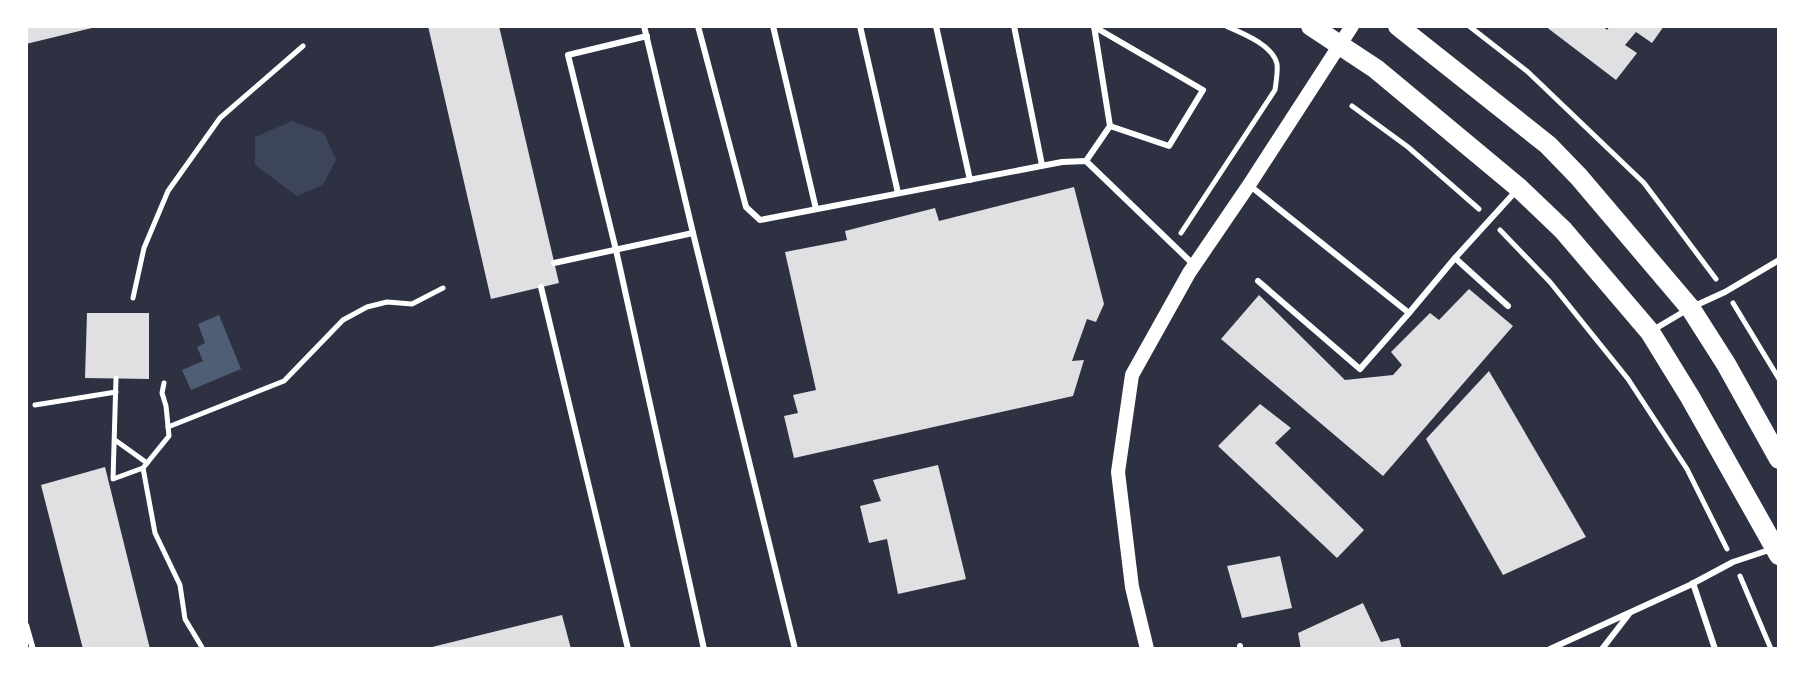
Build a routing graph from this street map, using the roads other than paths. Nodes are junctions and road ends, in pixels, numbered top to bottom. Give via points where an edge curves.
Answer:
1 (644, 26) edge
2 (698, 26) edge
3 (773, 26) edge
4 (860, 26) edge
5 (936, 26) edge
6 (1014, 26) edge
7 (1094, 26) edge
8 (1311, 26) edge
9 (1352, 26) edge
10 (1398, 26) edge
11 (647, 36) junction
12 (1339, 43) junction
13 (1110, 126) junction
14 (1086, 161) junction
15 (1042, 165) junction
16 (970, 180) junction
17 (1249, 185) junction
18 (1519, 188) junction
19 (898, 193) junction
20 (816, 209) junction
21 (693, 233) junction
22 (616, 250) junction
23 (1455, 258) junction
24 (1779, 260) edge
25 (554, 263) dead end
26 (1194, 265) junction
27 (1258, 281) dead end
28 (541, 287) dead end
29 (1508, 306) dead end
30 (1690, 308) junction
31 (1409, 313) junction
32 (1650, 332) junction
33 (1779, 459) edge
34 (1777, 552) edge
35 (1693, 583) junction
36 (1632, 612) junction
37 (26, 625) edge
38 (32, 649) edge
39 (628, 649) edge
40 (704, 649) edge
41 (795, 649) edge
42 (1147, 649) edge
43 (1550, 649) edge
44 (1602, 649) edge
45 (1715, 649) edge

1 - 11 lane
2 - 20 lane via 746,207 760,220
3 - 20 lane
4 - 19 lane
5 - 16 lane
6 - 15 lane
7 - 13 lane
7 - 13 lane via 1203,90 1169,146
8 - 12 main road
9 - 12 street
10 - 30 main road via 1548,145
11 - 21 lane
11 - 22 lane via 568,55
12 - 17 street
12 - 18 main road
13 - 14 lane
14 - 15 lane
14 - 26 lane
15 - 16 lane
16 - 19 lane
17 - 26 street
17 - 31 lane
18 - 23 lane
18 - 32 main road via 1563,230
19 - 20 lane
21 - 22 lane
21 - 41 lane
22 - 25 lane
22 - 40 lane
23 - 29 lane
23 - 31 lane
24 - 30 lane
26 - 42 street via 1132,375 1118,472 1132,587
27 - 31 lane via 1360,369
28 - 39 lane
30 - 32 lane
30 - 33 main road
32 - 34 main road
34 - 35 lane via 1733,562
35 - 36 lane
35 - 45 lane
36 - 43 lane
36 - 44 lane
37 - 38 lane

